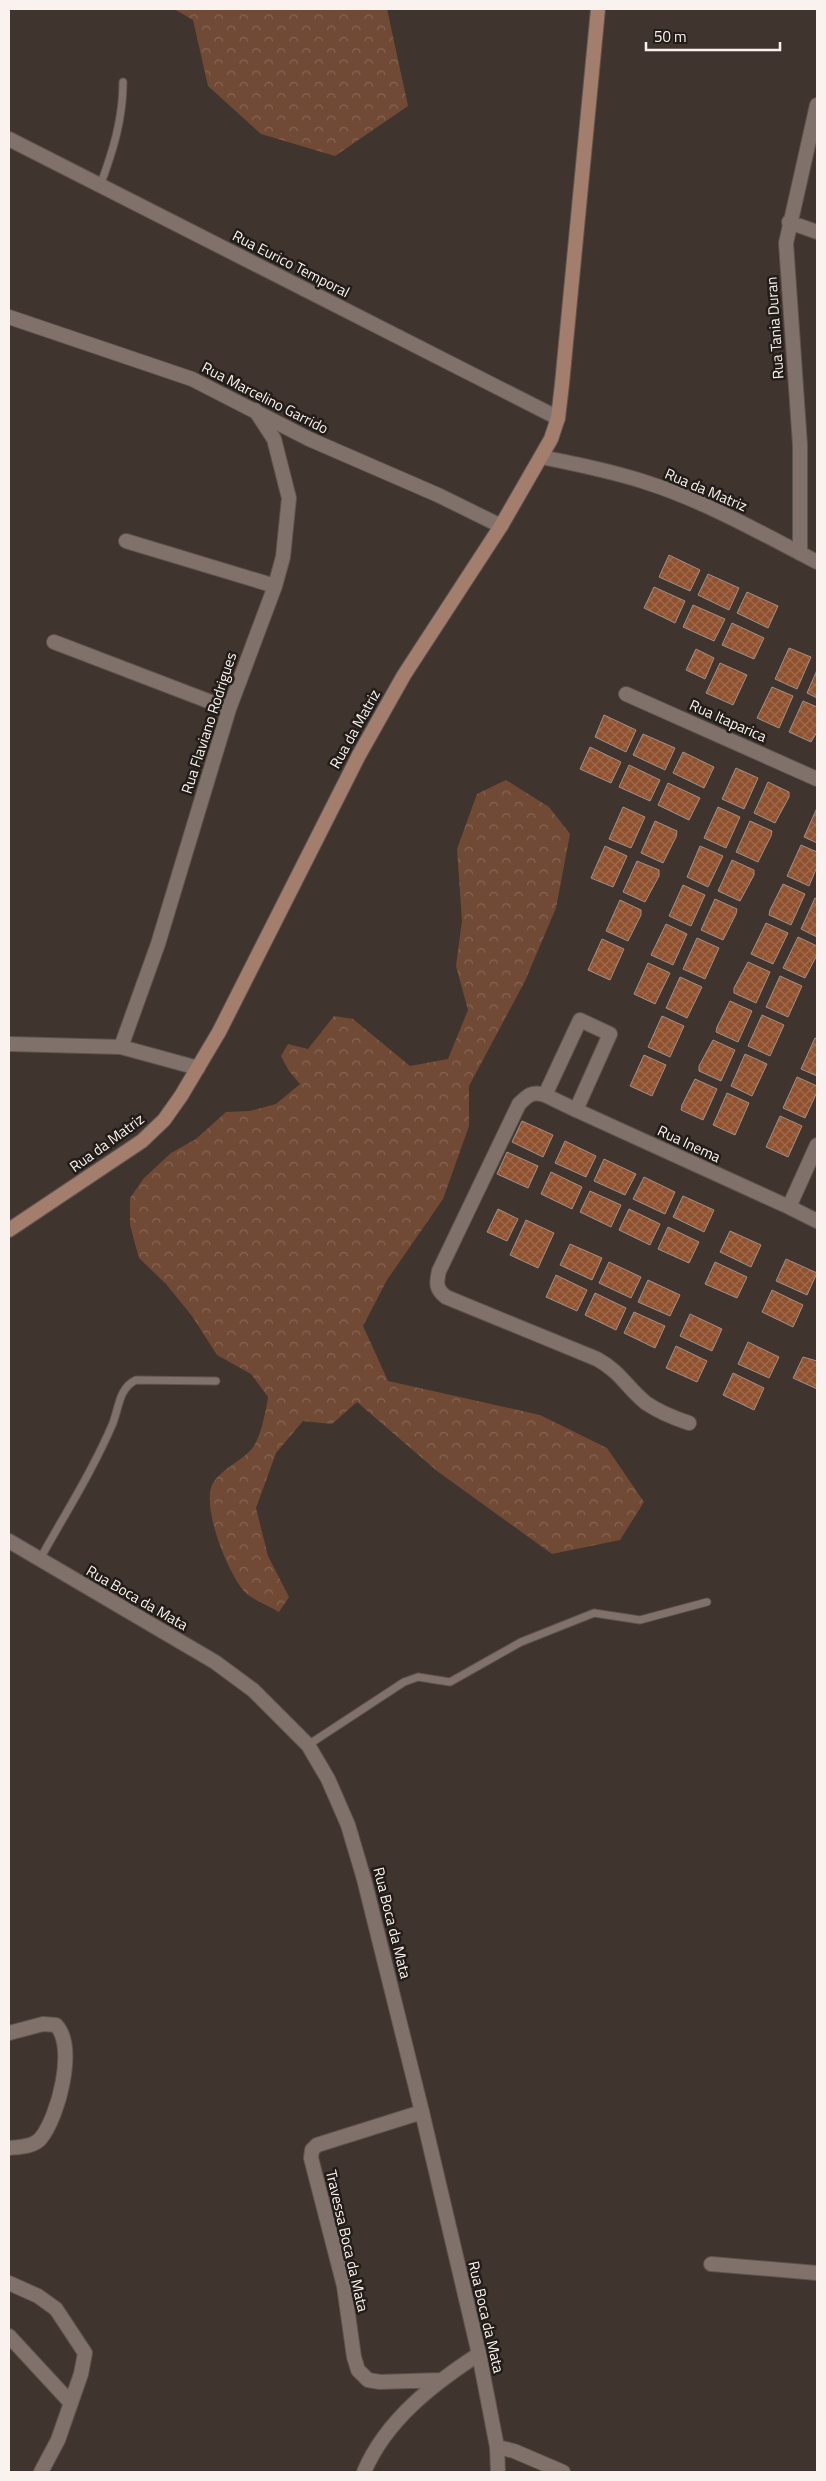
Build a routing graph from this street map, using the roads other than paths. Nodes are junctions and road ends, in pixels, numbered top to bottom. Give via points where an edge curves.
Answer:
1 (598, 9) edge
2 (123, 82) dead end
3 (817, 105) edge
4 (9, 139) edge
5 (100, 186) junction
6 (789, 222) junction
7 (817, 232) edge
8 (9, 316) edge
9 (255, 410) junction
10 (558, 418) junction
11 (541, 457) junction
12 (501, 526) junction
13 (126, 541) dead end
14 (800, 553) junction
15 (817, 562) edge
16 (275, 586) junction
17 (54, 642) dead end
18 (626, 694) dead end
19 (229, 709) junction
20 (817, 779) edge
21 (10, 1040) edge
22 (121, 1047) junction
23 (198, 1068) junction
24 (544, 1095) junction
25 (576, 1110) junction
26 (817, 1145) edge
27 (789, 1207) junction
28 (817, 1221) edge
29 (9, 1230) edge
30 (216, 1381) dead end
31 (688, 1423) dead end
32 (9, 1541) edge
33 (40, 1559) junction
34 (707, 1602) dead end
35 (308, 1745) junction
36 (9, 2033) edge
37 (422, 2112) junction
38 (9, 2148) edge
39 (711, 2264) dead end
40 (817, 2272) edge
41 (9, 2283) edge
42 (9, 2336) edge
43 (479, 2354) junction
44 (440, 2380) junction
45 (70, 2402) junction
46 (497, 2447) junction
47 (41, 2472) edge
48 (364, 2472) edge
49 (498, 2472) edge
50 (563, 2472) edge

1 - 10 main road
2 - 5 lane via 122,116
3 - 6 street, Rua Tania Duran
4 - 5 street, Rua Eurico Temporal
5 - 10 street, Rua Eurico Temporal
6 - 7 street
6 - 14 street, Rua Tania Duran via 786,243 800,445
8 - 9 street, Rua Marcelino Garrido via 192,379
9 - 12 street, Rua Marcelino Garrido via 309,439
9 - 16 street, Rua Flaviano Rodrigues via 274,440 289,498 283,557
10 - 11 main road
11 - 12 main road, Rua da Matriz
11 - 14 street, Rua da Matriz via 647,482 746,524
12 - 23 main road, Rua da Matriz via 449,603 359,755 224,1024
13 - 16 street
14 - 15 street, Rua da Matriz
16 - 19 street, Rua Flaviano Rodrigues
17 - 19 street
18 - 20 street, Rua Itaparica
19 - 22 street, Rua Flaviano Rodrigues via 158,944
21 - 22 street
22 - 23 street
23 - 29 main road, Rua da Matriz via 164,1120 142,1141
24 - 25 street, Rua Inema
24 - 25 street via 580,1020 610,1034
24 - 31 street via 528,1094 519,1104 439,1271 436,1283 439,1291 446,1297 597,1358 624,1378 656,1410
25 - 27 street, Rua Inema
26 - 27 street
27 - 28 street, Rua Inema
30 - 33 lane via 136,1380 128,1384 102,1447
32 - 33 street, Rua Boca da Mata
33 - 35 street, Rua Boca da Mata via 215,1662 253,1690
34 - 35 lane via 640,1620 594,1613 576,1619 521,1642 450,1682 418,1677 404,1682
35 - 37 street, Rua Boca da Mata via 328,1779 348,1825
36 - 38 street via 43,2024 56,2025 62,2038 66,2074 42,2138 33,2144
37 - 43 street, Rua Boca da Mata
37 - 44 street, Travessa Boca da Mata via 317,2145 311,2158 344,2286 358,2370 368,2380 380,2382
39 - 40 street
41 - 45 street via 38,2296 56,2309 82,2347 84,2362
42 - 45 street
43 - 44 street
43 - 46 street, Rua Boca da Mata
44 - 48 street via 391,2429
45 - 47 street via 58,2440
46 - 49 street, Rua Boca da Mata
46 - 50 street

